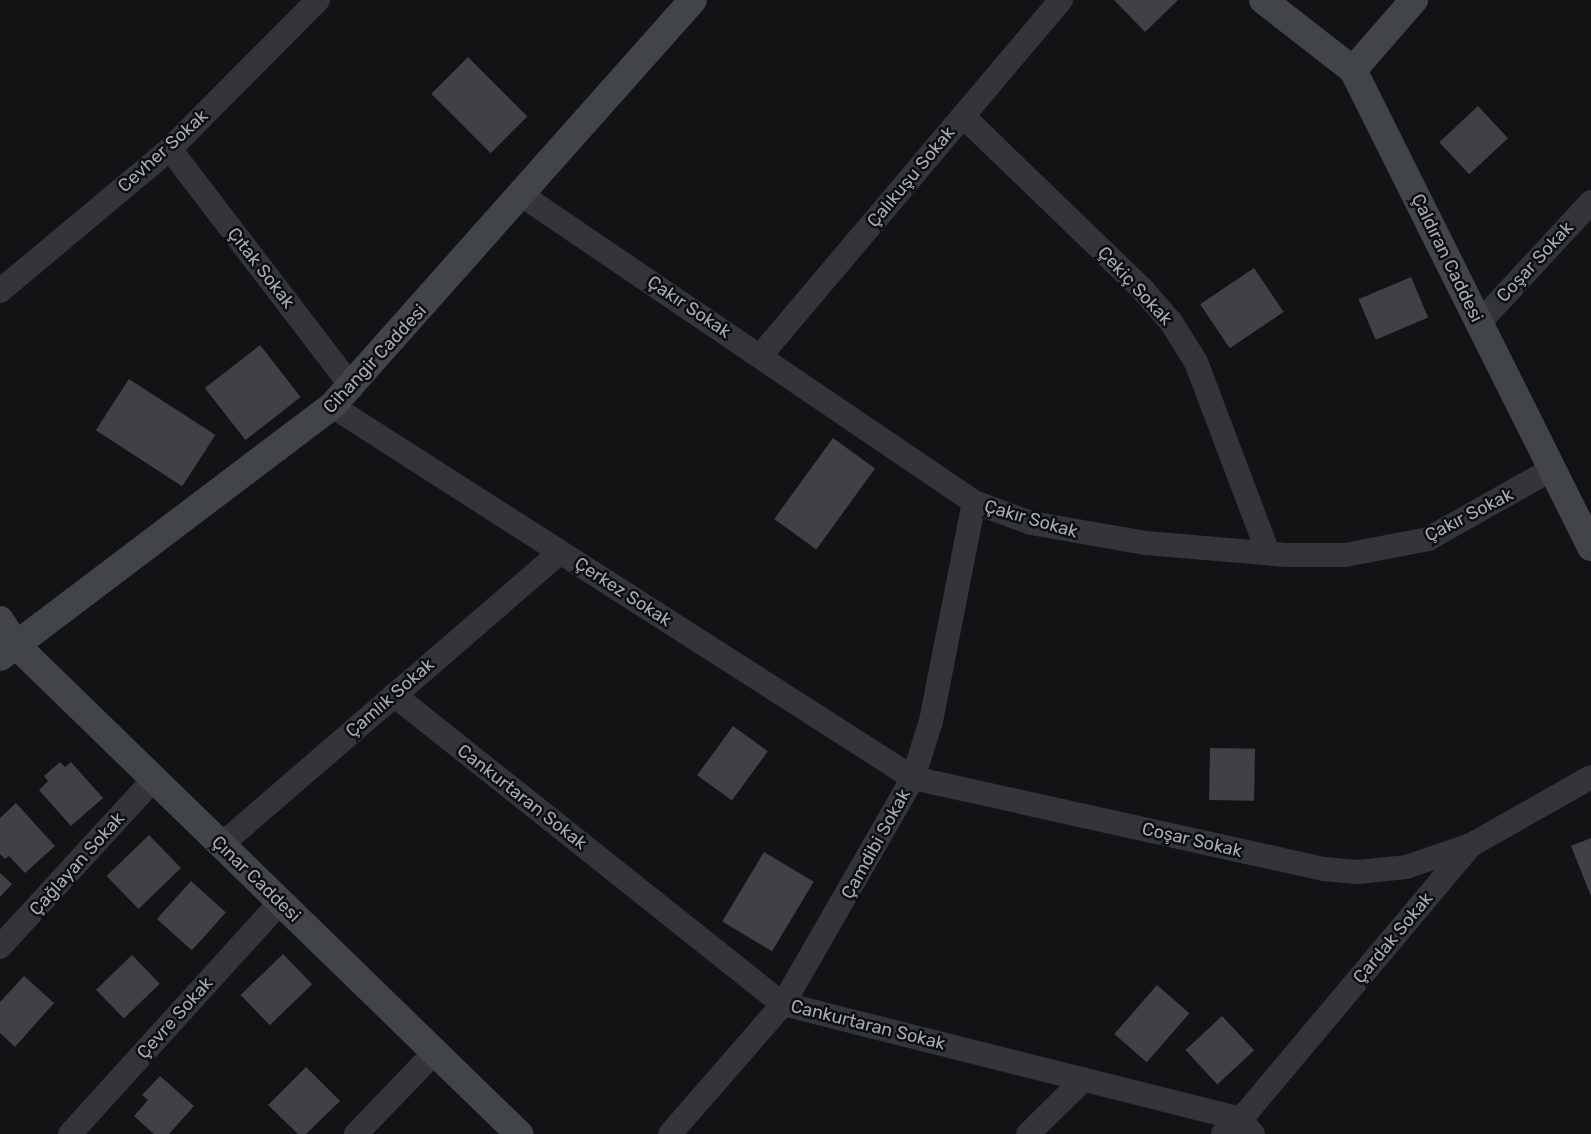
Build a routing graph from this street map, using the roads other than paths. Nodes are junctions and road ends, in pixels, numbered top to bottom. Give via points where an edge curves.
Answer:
1 (318, 0) edge
2 (1061, 0) edge
3 (1263, 0) edge
4 (1414, 0) edge
5 (687, 2) edge
6 (1353, 70) junction
7 (963, 116) junction
8 (170, 149) junction
9 (523, 196) junction
10 (1591, 202) edge
11 (0, 291) edge
12 (1479, 323) junction
13 (761, 355) junction
14 (352, 387) junction
15 (332, 406) junction
16 (1552, 469) junction
17 (974, 502) junction
18 (1591, 547) edge
19 (560, 552) junction
20 (1268, 553) junction
21 (0, 620) edge
22 (8, 651) edge
23 (394, 695) junction
24 (1591, 777) edge
25 (913, 778) junction
26 (153, 780) junction
27 (221, 845) junction
28 (1471, 846) junction
29 (280, 902) junction
30 (0, 947) edge
31 (783, 1004) junction
32 (435, 1052) junction
33 (1084, 1080) junction
34 (1239, 1129) edge
35 (70, 1134) edge
36 (356, 1134) edge
37 (519, 1134) edge
38 (670, 1134) edge
39 (1028, 1134) edge

1 - 8 street, Cevher Sokak
2 - 7 street, Çalıkuşu Sokak
3 - 6 street, Çaldıran Caddesi
4 - 6 street
5 - 9 street, Cihangir Caddesi
6 - 12 street, Çaldıran Caddesi
7 - 13 street, Çalıkuşu Sokak
7 - 20 street, Çekiç Sokak via 1143,290 1170,322 1196,362
8 - 11 street, Cevher Sokak
8 - 14 street, Çıtak Sokak
9 - 13 street, Çakır Sokak
9 - 14 street, Cihangir Caddesi
10 - 12 street, Coşar Sokak
12 - 16 street, Çaldıran Caddesi
13 - 17 street, Çakır Sokak
14 - 15 street, Cihangir Caddesi
15 - 19 street, Çerkez Sokak
15 - 22 street, Cihangir Caddesi
16 - 18 street, Çaldıran Caddesi
16 - 20 street, Çakır Sokak via 1428,539 1345,555
17 - 20 street, Çakır Sokak via 1032,522 1082,533
17 - 25 street, Çamdibi Sokak via 931,721
19 - 23 street, Çamlık Sokak
19 - 25 street, Çerkez Sokak
21 - 22 street, Çınar Caddesi
22 - 26 street, Çınar Caddesi
23 - 27 street, Çamlık Sokak
23 - 31 street, Cankurtaran Sokak
24 - 28 street, Çardak Sokak
25 - 28 street, Coşar Sokak via 1323,869 1358,872 1406,867
25 - 31 street, Çamdibi Sokak
26 - 27 street, Çınar Caddesi
26 - 30 street, Çağlayan Sokak
27 - 29 street, Çınar Caddesi
28 - 34 street, Çardak Sokak
29 - 32 street, Çınar Caddesi
29 - 35 street, Çevre Sokak
31 - 33 street, Cankurtaran Sokak
31 - 38 street, Çamdibi Sokak
32 - 36 street
32 - 37 street, Çınar Caddesi
33 - 34 street, Cankurtaran Sokak
33 - 39 street

